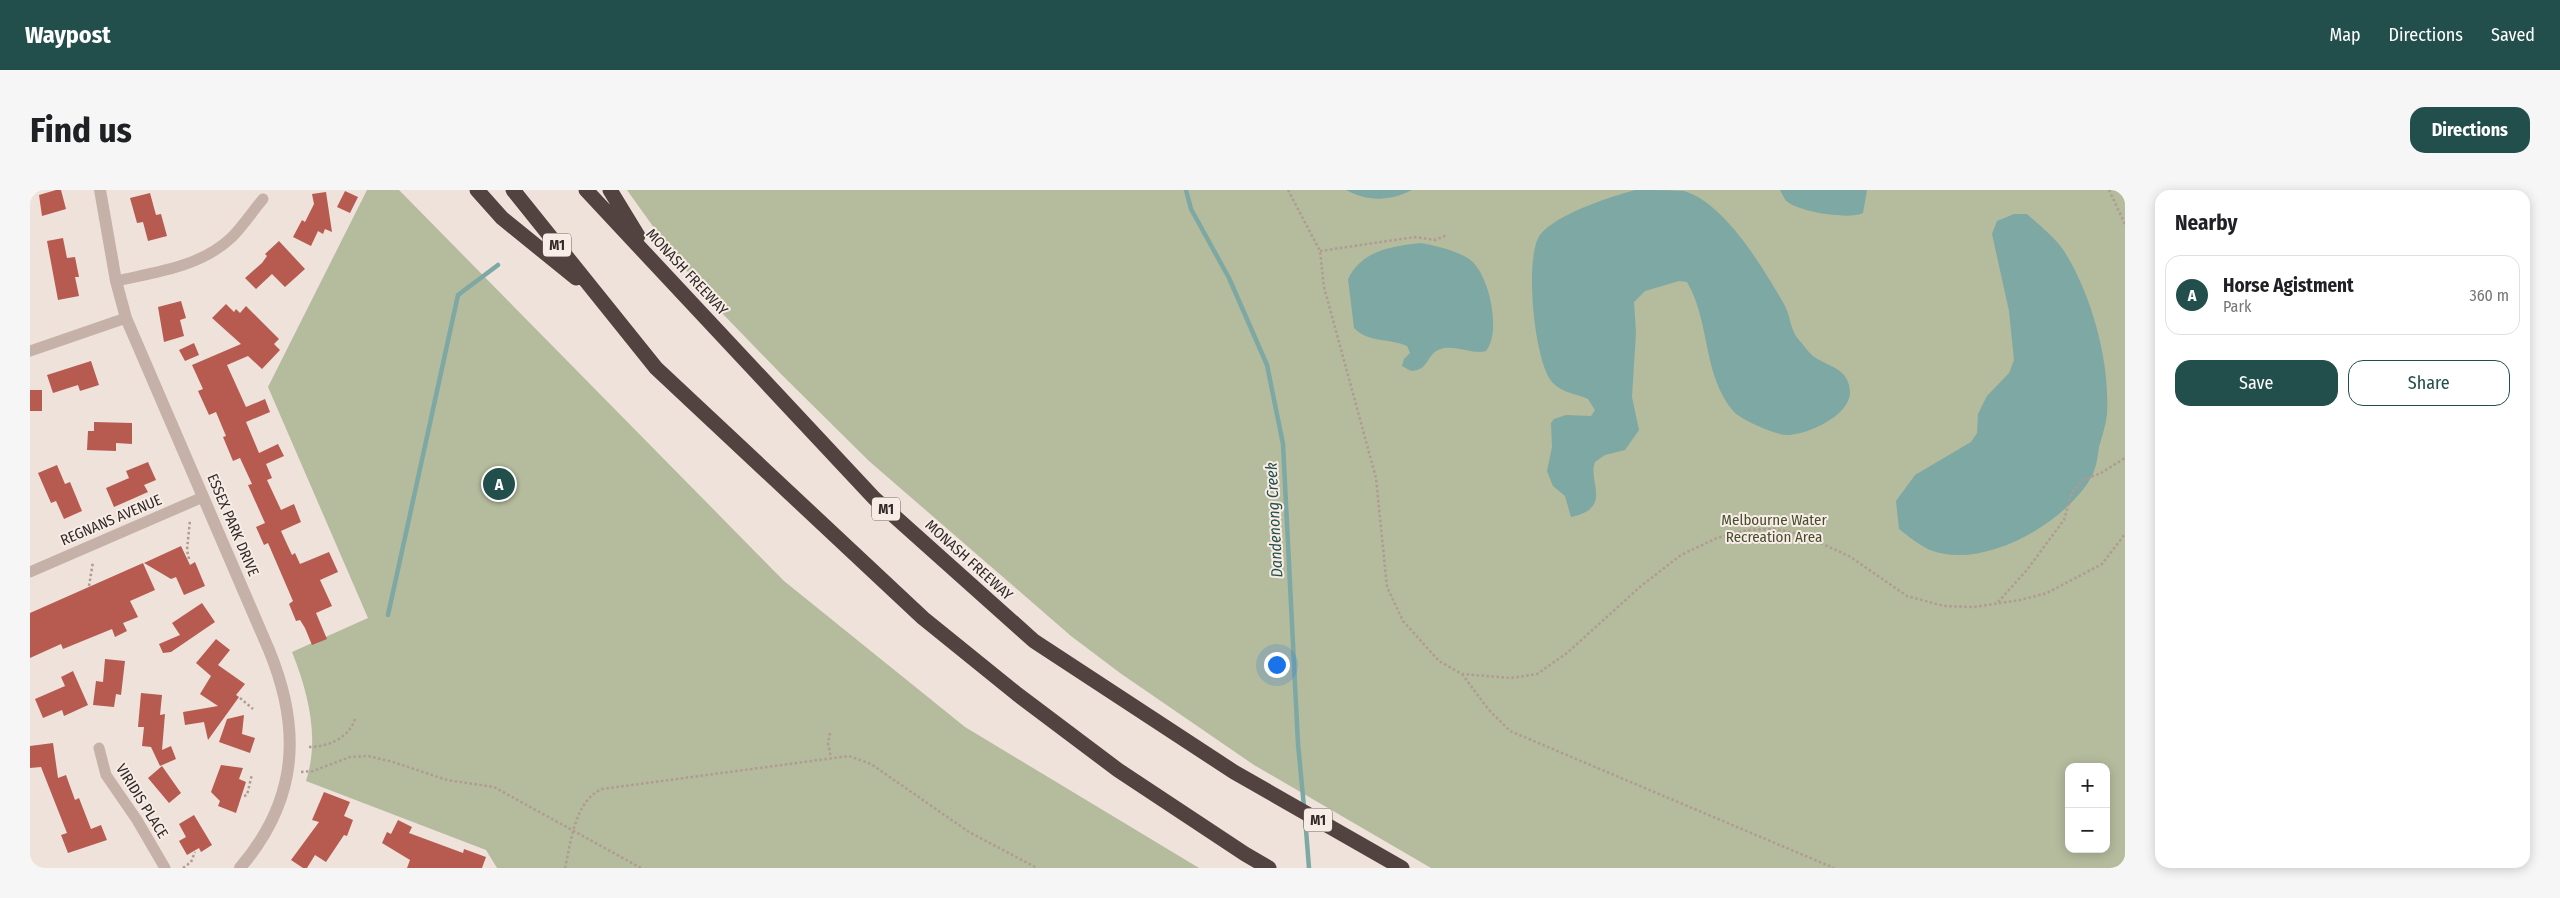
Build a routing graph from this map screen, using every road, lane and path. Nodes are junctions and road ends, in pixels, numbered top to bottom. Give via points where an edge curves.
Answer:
1 (100, 190) edge
2 (476, 190) edge
3 (513, 190) edge
4 (586, 190) edge
5 (610, 190) edge
6 (1288, 190) edge
7 (2109, 190) edge
8 (263, 199) dead end
9 (2125, 224) edge
10 (1447, 235) dead end
11 (1320, 251) junction
12 (655, 263) junction
13 (116, 281) junction
14 (602, 299) junction
15 (126, 318) junction
16 (30, 351) edge
17 (2125, 458) edge
18 (203, 497) junction
19 (190, 520) dead end
20 (2125, 534) edge
21 (189, 559) dead end
22 (93, 562) dead end
23 (30, 572) edge
24 (89, 586) dead end
25 (1996, 603) junction
26 (1462, 674) junction
27 (240, 698) dead end
28 (253, 709) dead end
29 (354, 719) dead end
30 (830, 733) dead end
31 (308, 747) dead end
32 (99, 748) dead end
33 (831, 758) junction
34 (288, 771) junction
35 (252, 774) dead end
36 (244, 796) dead end
37 (574, 831) junction
38 (194, 852) dead end
39 (165, 868) edge
40 (183, 868) edge
41 (240, 868) edge
42 (565, 868) edge
43 (641, 868) edge
44 (1037, 868) edge
45 (1269, 868) edge
46 (1402, 868) edge
47 (1834, 868) edge

1 - 13 street, ESSEX PARK DRIVE
2 - 14 highway via 502,218
3 - 14 highway, M1
4 - 12 highway, MONASH FREEWAY / M1
5 - 12 highway
6 - 11 path
7 - 9 path
8 - 13 street via 232,237 211,252 185,264
10 - 11 path via 1435,240 1416,237
11 - 26 path via 1324,287 1376,478 1387,587 1403,621 1440,661
12 - 46 highway, MONASH FREEWAY / M1 via 874,498 1034,641 1234,772
13 - 15 street, ESSEX PARK DRIVE
14 - 45 highway, M1 via 656,368 923,618 1118,770
15 - 16 street
15 - 18 street, ESSEX PARK DRIVE
17 - 25 path via 2083,480 2072,492 2064,520 2026,571
18 - 23 street, REGNANS AVENUE
18 - 34 street, ESSEX PARK DRIVE via 280,676 290,720
19 - 21 path
20 - 25 path via 2102,564 2082,575 2048,592
22 - 24 path
25 - 26 path via 1974,607 1944,606 1907,596 1849,556 1802,535 1774,529 1748,530 1717,538 1681,556 1641,586 1567,653 1537,674 1511,678
26 - 47 path via 1488,709 1510,731
27 - 28 path
29 - 31 path via 349,732 343,737
30 - 33 path
32 - 39 street, VIRIDIS PLACE via 106,775
33 - 37 path via 602,789 586,800
33 - 44 path via 849,756 870,764 970,832
34 - 37 path via 314,771 359,756 379,758 447,780 494,787
34 - 41 street, ESSEX PARK DRIVE via 268,828
35 - 36 path
37 - 42 path
37 - 43 path
38 - 40 path via 191,862

